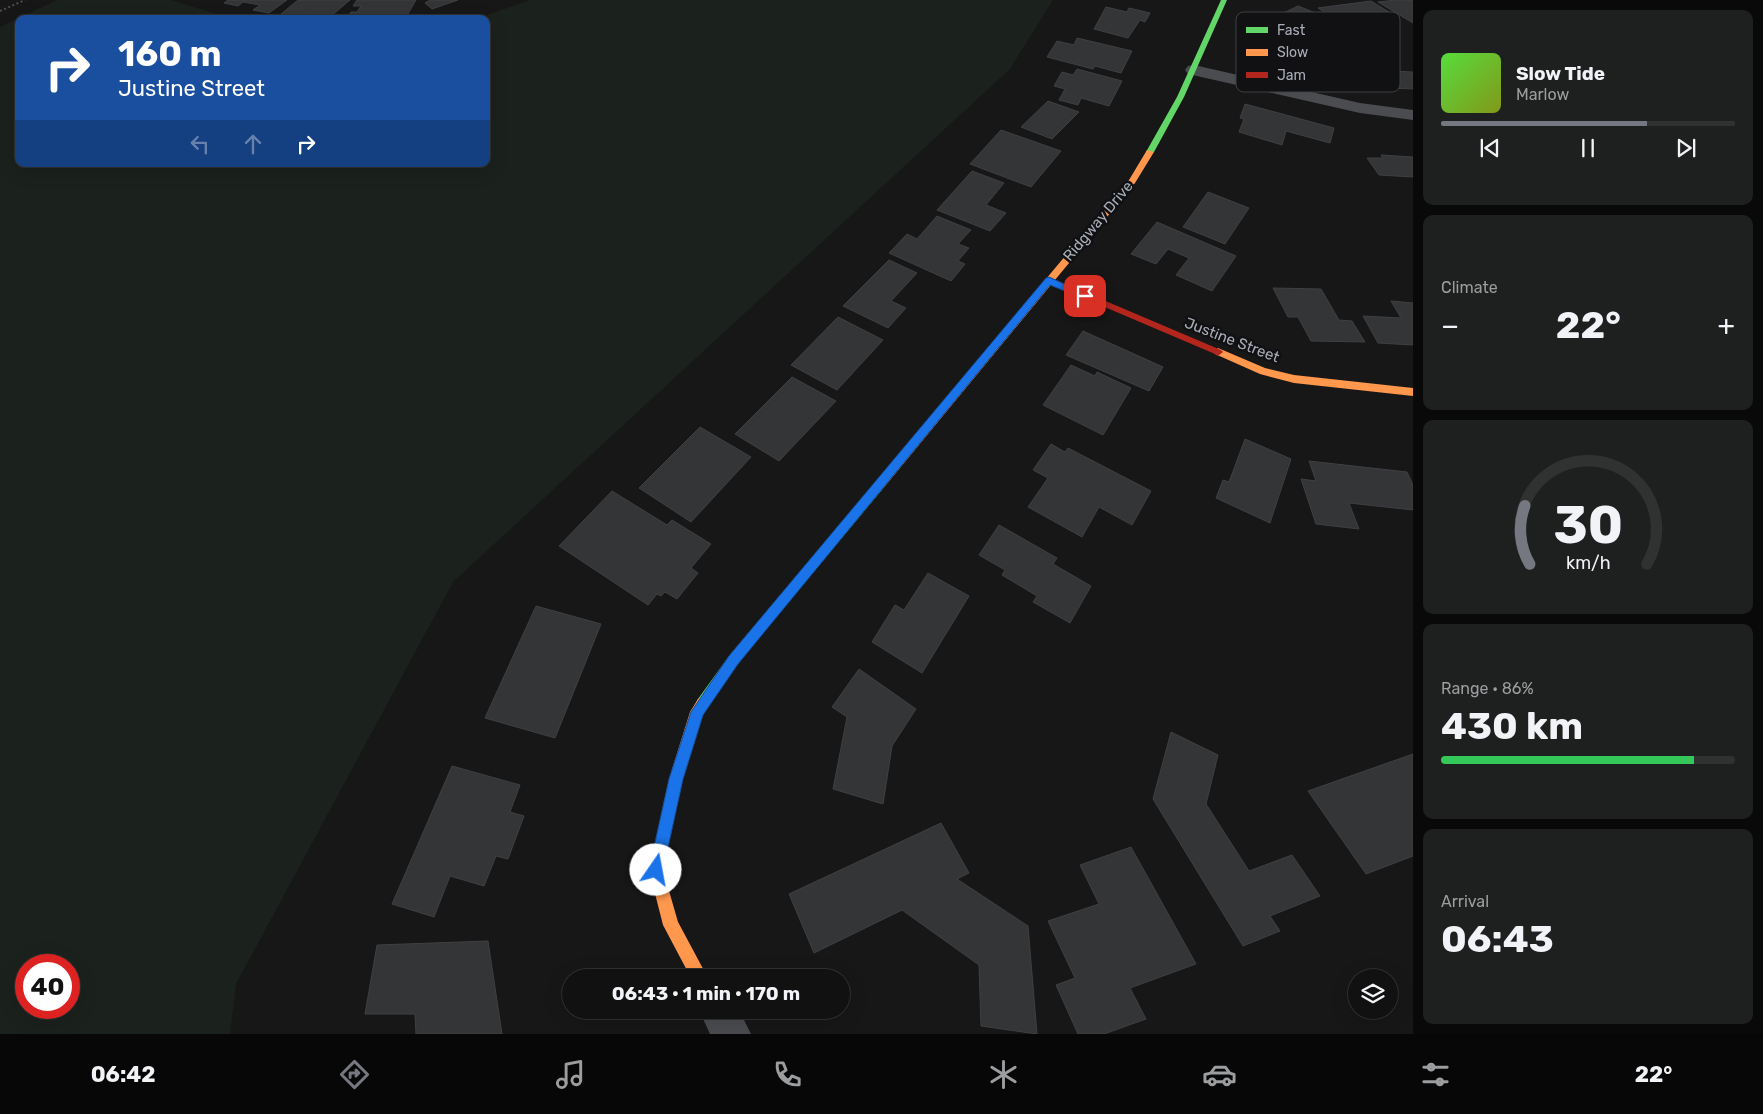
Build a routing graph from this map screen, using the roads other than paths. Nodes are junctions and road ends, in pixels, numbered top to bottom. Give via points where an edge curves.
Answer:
1 (1224, 0) edge
2 (1194, 70) junction
3 (1236, 80) edge
4 (1287, 92) edge
5 (1413, 115) edge
6 (1049, 280) junction
7 (1413, 392) edge
8 (695, 969) edge
9 (723, 1019) edge
10 (732, 1034) edge

1 - 2 street, Ridgway Drive
2 - 3 street
2 - 6 street, Ridgway Drive via 1164,130 1132,181
4 - 5 street via 1351,107
6 - 7 street, Justine Street via 1263,371 1294,380
6 - 8 street, Ridgway Drive via 733,660 697,712 676,779 656,870 672,925
9 - 10 street

